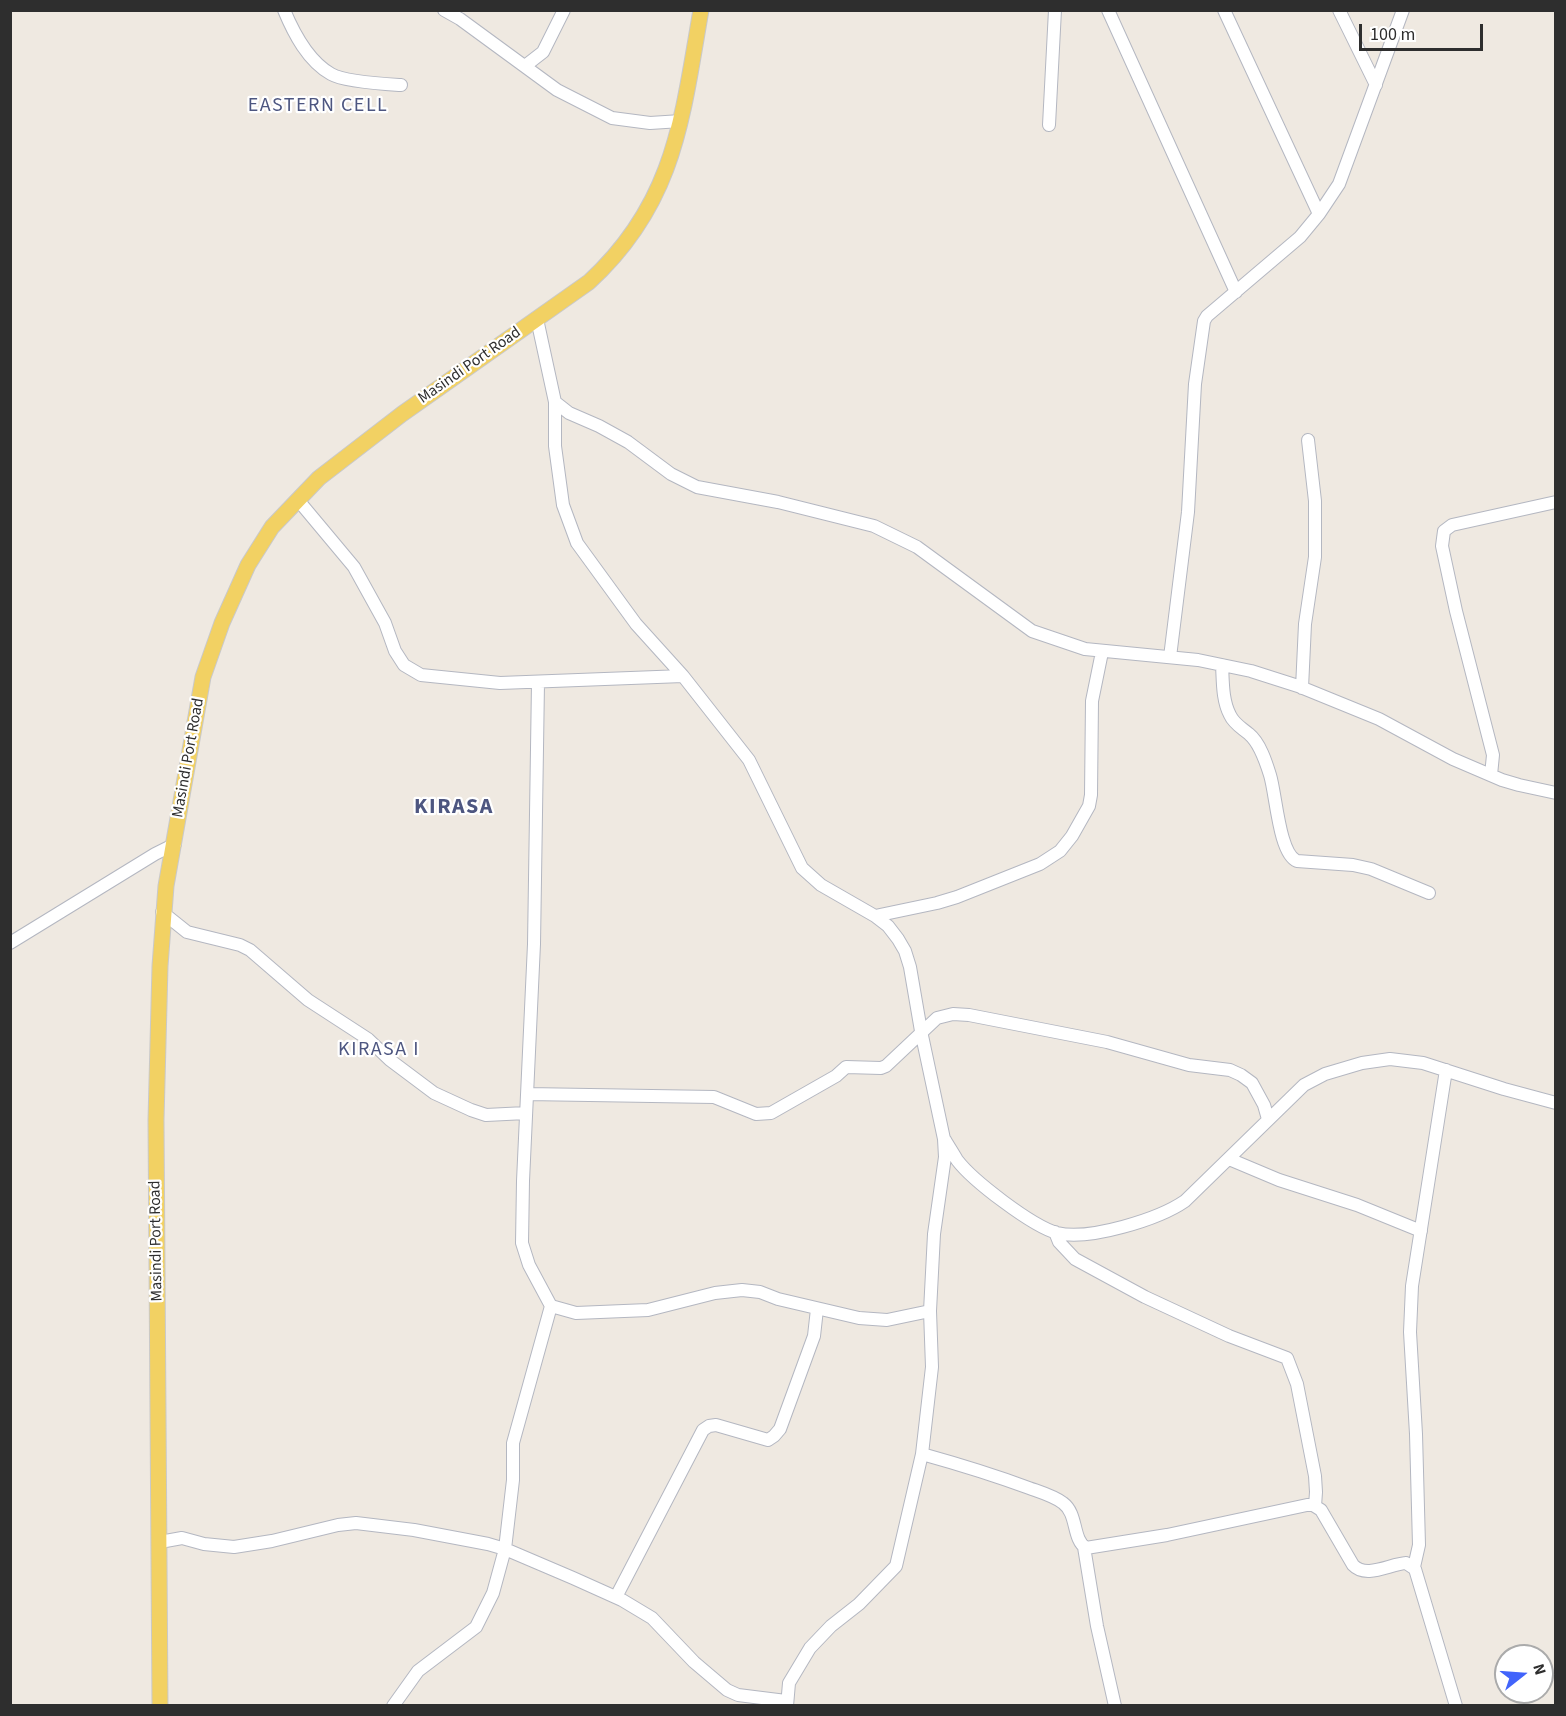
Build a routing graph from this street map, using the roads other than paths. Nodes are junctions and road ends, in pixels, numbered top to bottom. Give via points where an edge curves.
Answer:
1 (285, 10) edge
2 (444, 10) edge
3 (564, 10) edge
4 (701, 10) edge
5 (1055, 10) edge
6 (1108, 10) edge
7 (1224, 10) edge
8 (1339, 10) edge
9 (1403, 10) edge
10 (525, 66) junction
11 (401, 85) dead end
12 (1376, 85) junction
13 (681, 121) junction
14 (1049, 124) dead end
15 (1319, 214) junction
16 (1236, 292) junction
17 (537, 319) junction
18 (555, 402) junction
19 (1308, 440) dead end
20 (298, 500) junction
21 (1556, 502) edge
22 (1102, 652) junction
23 (1170, 657) junction
24 (1222, 665) junction
25 (683, 676) junction
26 (538, 683) junction
27 (1302, 688) junction
28 (1491, 775) junction
29 (1556, 793) edge
30 (175, 844) junction
31 (1429, 893) dead end
32 (162, 912) junction
33 (875, 916) junction
34 (10, 943) edge
35 (921, 1031) junction
36 (1446, 1070) junction
37 (527, 1094) junction
38 (1556, 1102) edge
39 (526, 1113) junction
40 (1268, 1119) junction
41 (944, 1139) junction
42 (1228, 1159) junction
43 (1421, 1231) junction
44 (1055, 1232) junction
45 (551, 1306) junction
46 (817, 1308) junction
47 (930, 1311) junction
48 (922, 1454) junction
49 (1315, 1506) junction
50 (160, 1542) junction
51 (1084, 1547) junction
52 (505, 1549) junction
53 (1414, 1567) junction
54 (616, 1597) junction
55 (787, 1703) edge
56 (160, 1706) edge
57 (393, 1706) edge
58 (1114, 1706) edge
59 (1456, 1706) edge

1 - 11 street via 299,41 333,75
2 - 10 street
3 - 10 street via 543,52
4 - 13 main road, Masindi Port Road
5 - 14 street
6 - 16 street
7 - 15 street
8 - 12 street
9 - 12 street
10 - 13 street via 557,90 612,118 650,123
12 - 15 street via 1339,184
13 - 17 main road, Masindi Port Road via 663,178 635,230 590,282
15 - 16 street via 1300,237
16 - 23 street via 1207,316 1202,329 1192,414 1188,512
17 - 18 street
17 - 20 main road, Masindi Port Road via 402,414 319,478
18 - 22 street via 569,414 628,442 671,474 697,487 778,502 874,526 901,538 1032,631
18 - 25 street via 555,446 563,505 577,543 636,624
19 - 27 street via 1315,501 1315,557 1305,624
20 - 26 street via 354,567 404,665 421,675
20 - 30 main road, Masindi Port Road via 272,527 248,565 222,622 203,678
21 - 28 street via 1452,525 1444,531 1442,546 1456,611 1493,754
22 - 23 street
22 - 33 street via 1092,701 1089,806 1060,851 1040,864 957,897
23 - 24 street
24 - 27 street
24 - 31 street via 1229,713 1254,739 1266,764 1283,841 1291,858 1371,869
25 - 26 street
25 - 33 street via 749,760 802,868 821,885
26 - 37 street
27 - 28 street via 1379,719
28 - 29 street
30 - 32 main road, Masindi Port Road
30 - 34 street
32 - 39 street via 187,932 250,950 308,1000 368,1039 434,1093 486,1114
32 - 50 main road, Masindi Port Road via 156,1120
33 - 35 street via 888,926 905,951
35 - 37 street via 886,1066 846,1067 771,1113 756,1114 714,1097
35 - 40 street via 937,1018 969,1015 1107,1042 1189,1065 1230,1070 1252,1083
35 - 41 street
36 - 38 street
36 - 40 street via 1390,1059 1336,1070 1304,1085
36 - 43 street
37 - 39 street
39 - 45 street via 522,1243
40 - 42 street
41 - 44 street via 975,1178 1033,1222
41 - 47 street
42 - 43 street
42 - 44 street via 1185,1201 1160,1215 1096,1232
43 - 53 street via 1411,1310 1419,1545
44 - 49 street via 1076,1259 1145,1297 1237,1340 1287,1358 1297,1384 1314,1476
45 - 46 street via 576,1313 648,1310 742,1290
45 - 52 street via 513,1443
46 - 47 street via 887,1320
46 - 54 street via 814,1336 780,1429 768,1440 716,1425 703,1430
47 - 48 street via 933,1367
48 - 51 street via 996,1475 1057,1499 1071,1512
48 - 55 street via 896,1566 810,1648 789,1683
49 - 51 street
49 - 53 street via 1358,1570 1366,1572 1403,1563
50 - 52 street via 182,1538 234,1547 356,1523 414,1530
50 - 56 main road, Masindi Port Road
51 - 58 street
52 - 54 street
52 - 57 street via 480,1622 418,1671
53 - 59 street
54 - 55 street via 657,1622 679,1648 727,1690

